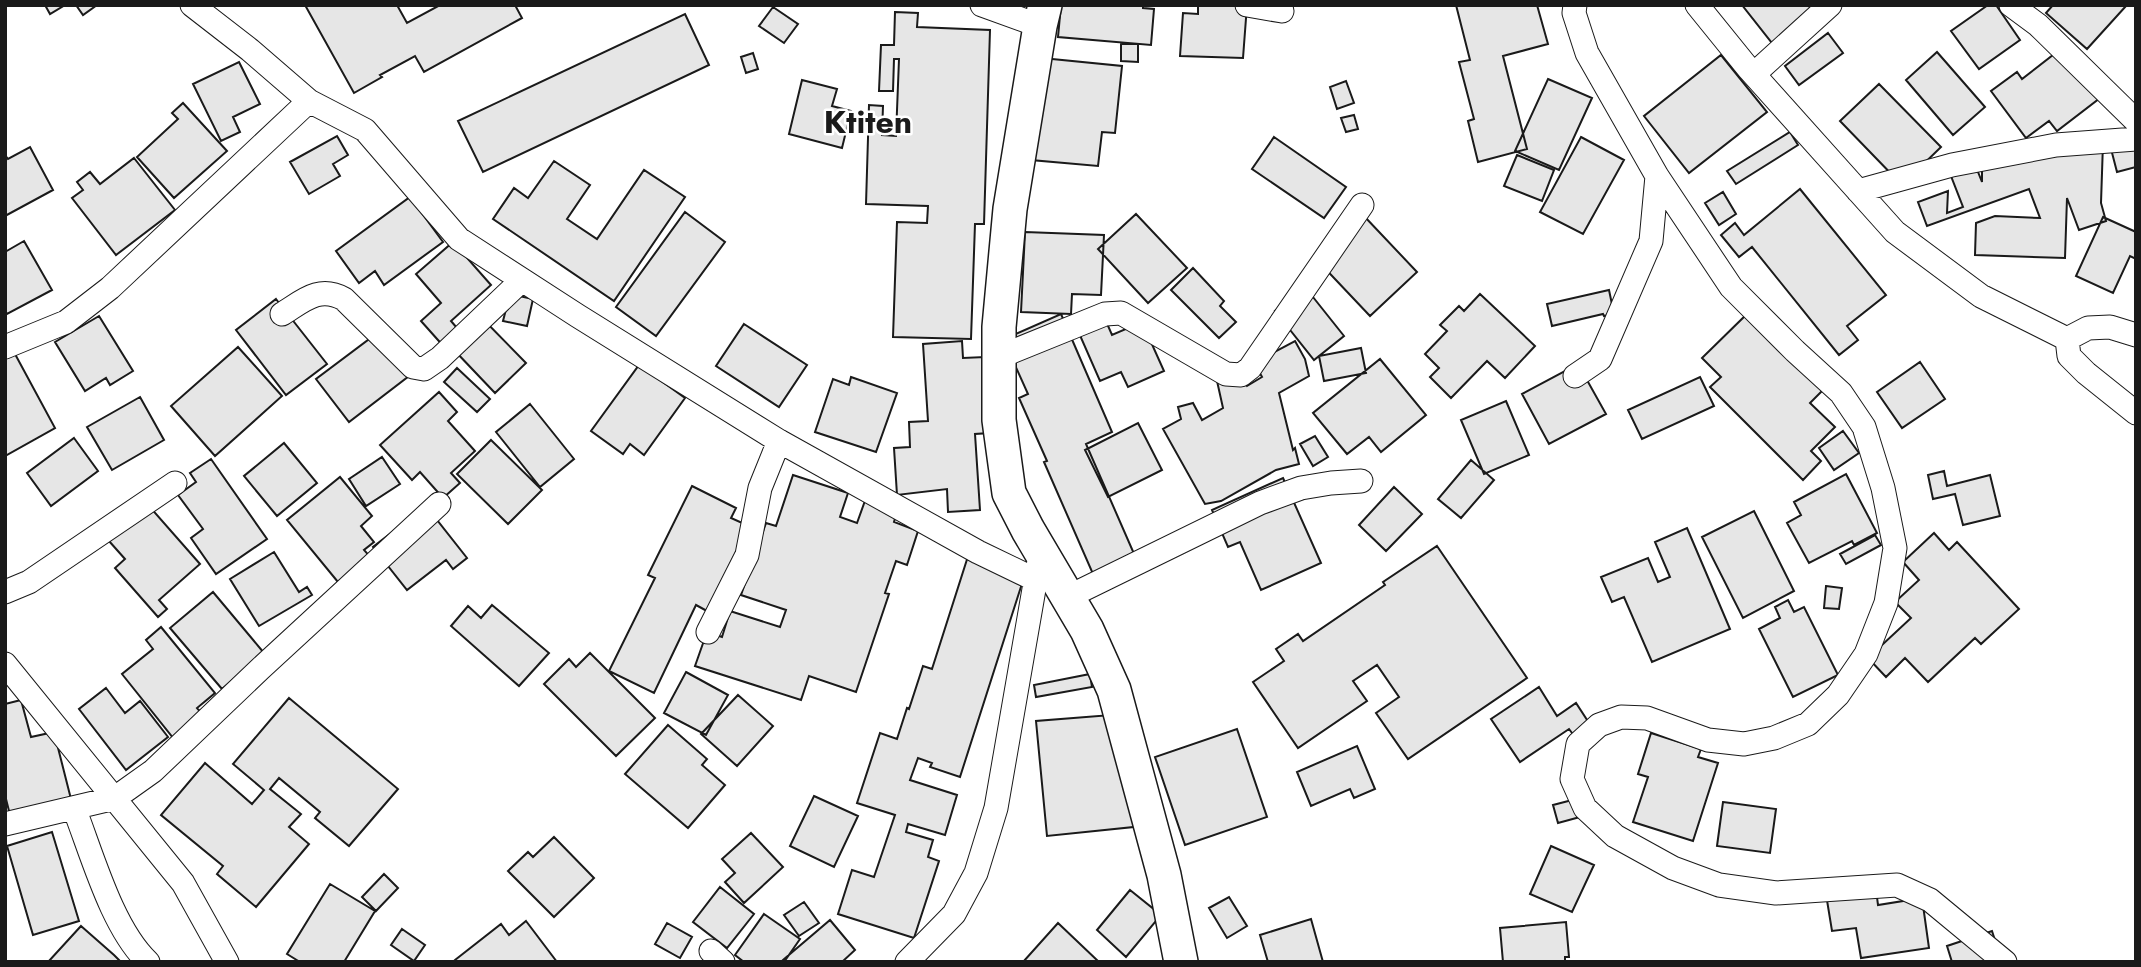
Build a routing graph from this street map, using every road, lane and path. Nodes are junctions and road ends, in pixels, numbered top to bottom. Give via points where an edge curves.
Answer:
1 (192, 5) edge
2 (982, 5) edge
3 (1247, 5) edge
4 (1575, 5) edge
5 (1697, 5) edge
6 (1830, 5) edge
7 (2011, 5) edge
8 (1282, 11) dead end
9 (1043, 16) edge
10 (1754, 74) junction
11 (309, 101) junction
12 (2136, 121) edge
13 (2136, 139) edge
14 (1657, 176) junction
15 (1858, 191) junction
16 (1362, 205) dead end
17 (522, 280) junction
18 (282, 314) dead end
19 (2136, 335) edge
20 (2067, 339) junction
21 (5, 348) edge
22 (999, 356) junction
23 (1575, 376) dead end
24 (2136, 413) edge
25 (779, 441) junction
26 (1361, 481) dead end
27 (175, 483) dead end
28 (439, 504) dead end
29 (1038, 566) junction
30 (5, 592) edge
31 (1068, 597) junction
32 (708, 632) dead end
33 (5, 664) edge
34 (115, 798) junction
35 (74, 808) junction
36 (5, 824) edge
37 (148, 962) edge
38 (227, 962) edge
39 (907, 962) edge
40 (1181, 962) edge
41 (2005, 962) edge

1 - 11 street
2 - 9 street
3 - 8 street
4 - 14 street via 1587,53
5 - 10 street
6 - 10 street
7 - 12 street via 2038,25
9 - 22 street via 1010,209
10 - 15 street
11 - 17 street via 365,130 459,239
11 - 21 street via 110,288 66,322
13 - 15 street via 2056,145 1952,165
14 - 23 street via 1651,241 1600,359
14 - 41 street via 1731,287 1841,393 1864,427 1895,548 1886,603 1866,654 1838,695 1808,724 1744,744 1708,740 1647,718 1621,717 1599,725 1578,744 1572,779 1585,808 1615,836 1673,867 1719,885 1776,893 1897,886 1930,900
15 - 20 street via 1895,232 1981,296
16 - 22 street via 1241,375 1226,374 1121,313 1105,314
17 - 18 street via 424,369 413,367 334,294 309,297
17 - 25 street
19 - 20 street via 2110,327 2088,328
20 - 24 street via 2069,356
22 - 29 street via 999,420 1009,493
25 - 29 street via 978,552
25 - 32 street via 760,488 747,555
26 - 31 street via 1301,488 1260,503
27 - 30 street via 29,582
28 - 34 street via 153,771
29 - 31 street
29 - 39 street via 996,808 976,873 954,914
31 - 40 street via 1114,690 1164,876
33 - 34 street
34 - 35 street
34 - 38 street via 183,883
35 - 36 street
35 - 37 street via 116,917

